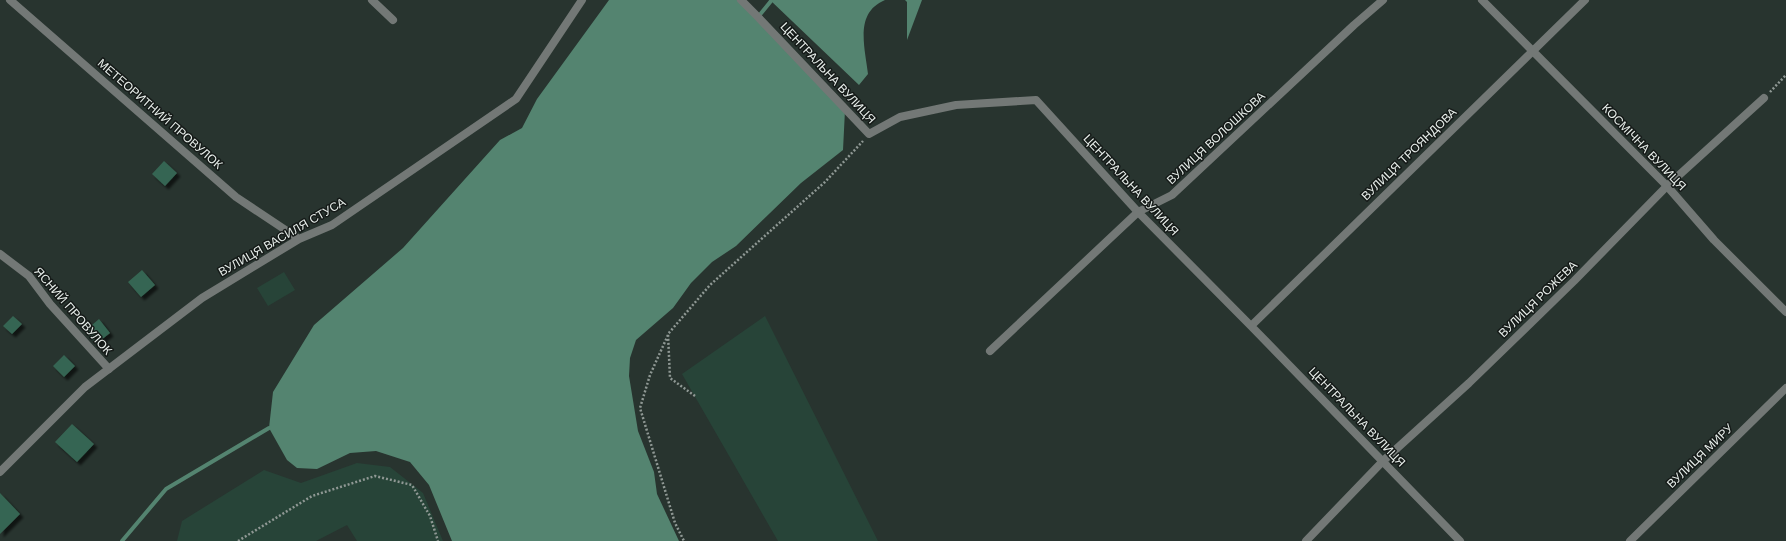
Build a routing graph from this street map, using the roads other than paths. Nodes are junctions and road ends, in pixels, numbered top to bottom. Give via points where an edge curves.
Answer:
1 (10, 0) edge
2 (372, 0) edge
3 (582, 0) edge
4 (741, 0) edge
5 (1383, 0) edge
6 (1482, 0) edge
7 (1585, 0) edge
8 (393, 20) dead end
9 (1532, 50) junction
10 (1764, 98) road end
11 (1667, 186) junction
12 (1138, 212) junction
13 (299, 240) junction
14 (0, 254) edge
15 (1786, 312) edge
16 (1251, 326) junction
17 (990, 351) dead end
18 (109, 369) junction
19 (1786, 388) edge
20 (1383, 461) junction
21 (0, 472) edge
22 (1306, 541) edge
23 (1460, 541) edge
24 (1630, 541) edge

1 - 13 street, МЕТЕОРИТНИЙ ПРОВУЛОК via 236,197
2 - 8 street
3 - 13 street, ВУЛИЦЯ ВАСИЛЯ СТУСА via 516,99 332,225
4 - 12 street, ЦЕНТРАЛЬНА ВУЛИЦЯ via 869,134 900,117 956,105 1036,100
5 - 12 street, ВУЛИЦЯ ВОЛОШКОВА via 1172,195
6 - 9 street, КОСМІЧНА ВУЛИЦЯ
7 - 9 street, ВУЛИЦЯ ТРОЯНДОВА
9 - 11 street, КОСМІЧНА ВУЛИЦЯ
9 - 16 street, ВУЛИЦЯ ТРОЯНДОВА
10 - 11 street, ВУЛИЦЯ РОЖЕВА
11 - 15 street, КОСМІЧНА ВУЛИЦЯ via 1714,240
11 - 20 street, ВУЛИЦЯ РОЖЕВА via 1469,383
12 - 16 street, ЦЕНТРАЛЬНА ВУЛИЦЯ
12 - 17 street, ВУЛИЦЯ ВОЛОШКОВА
13 - 18 street, ВУЛИЦЯ ВАСИЛЯ СТУСА via 202,298
14 - 18 street, ЯСНИЙ ПРОВУЛОК via 29,276 50,304
16 - 20 street, ЦЕНТРАЛЬНА ВУЛИЦЯ
18 - 21 street, ВУЛИЦЯ ВАСИЛЯ СТУСА via 85,387
19 - 24 street, ВУЛИЦЯ МИРУ
20 - 22 street, ВУЛИЦЯ РОЖЕВА
20 - 23 street, ЦЕНТРАЛЬНА ВУЛИЦЯ

